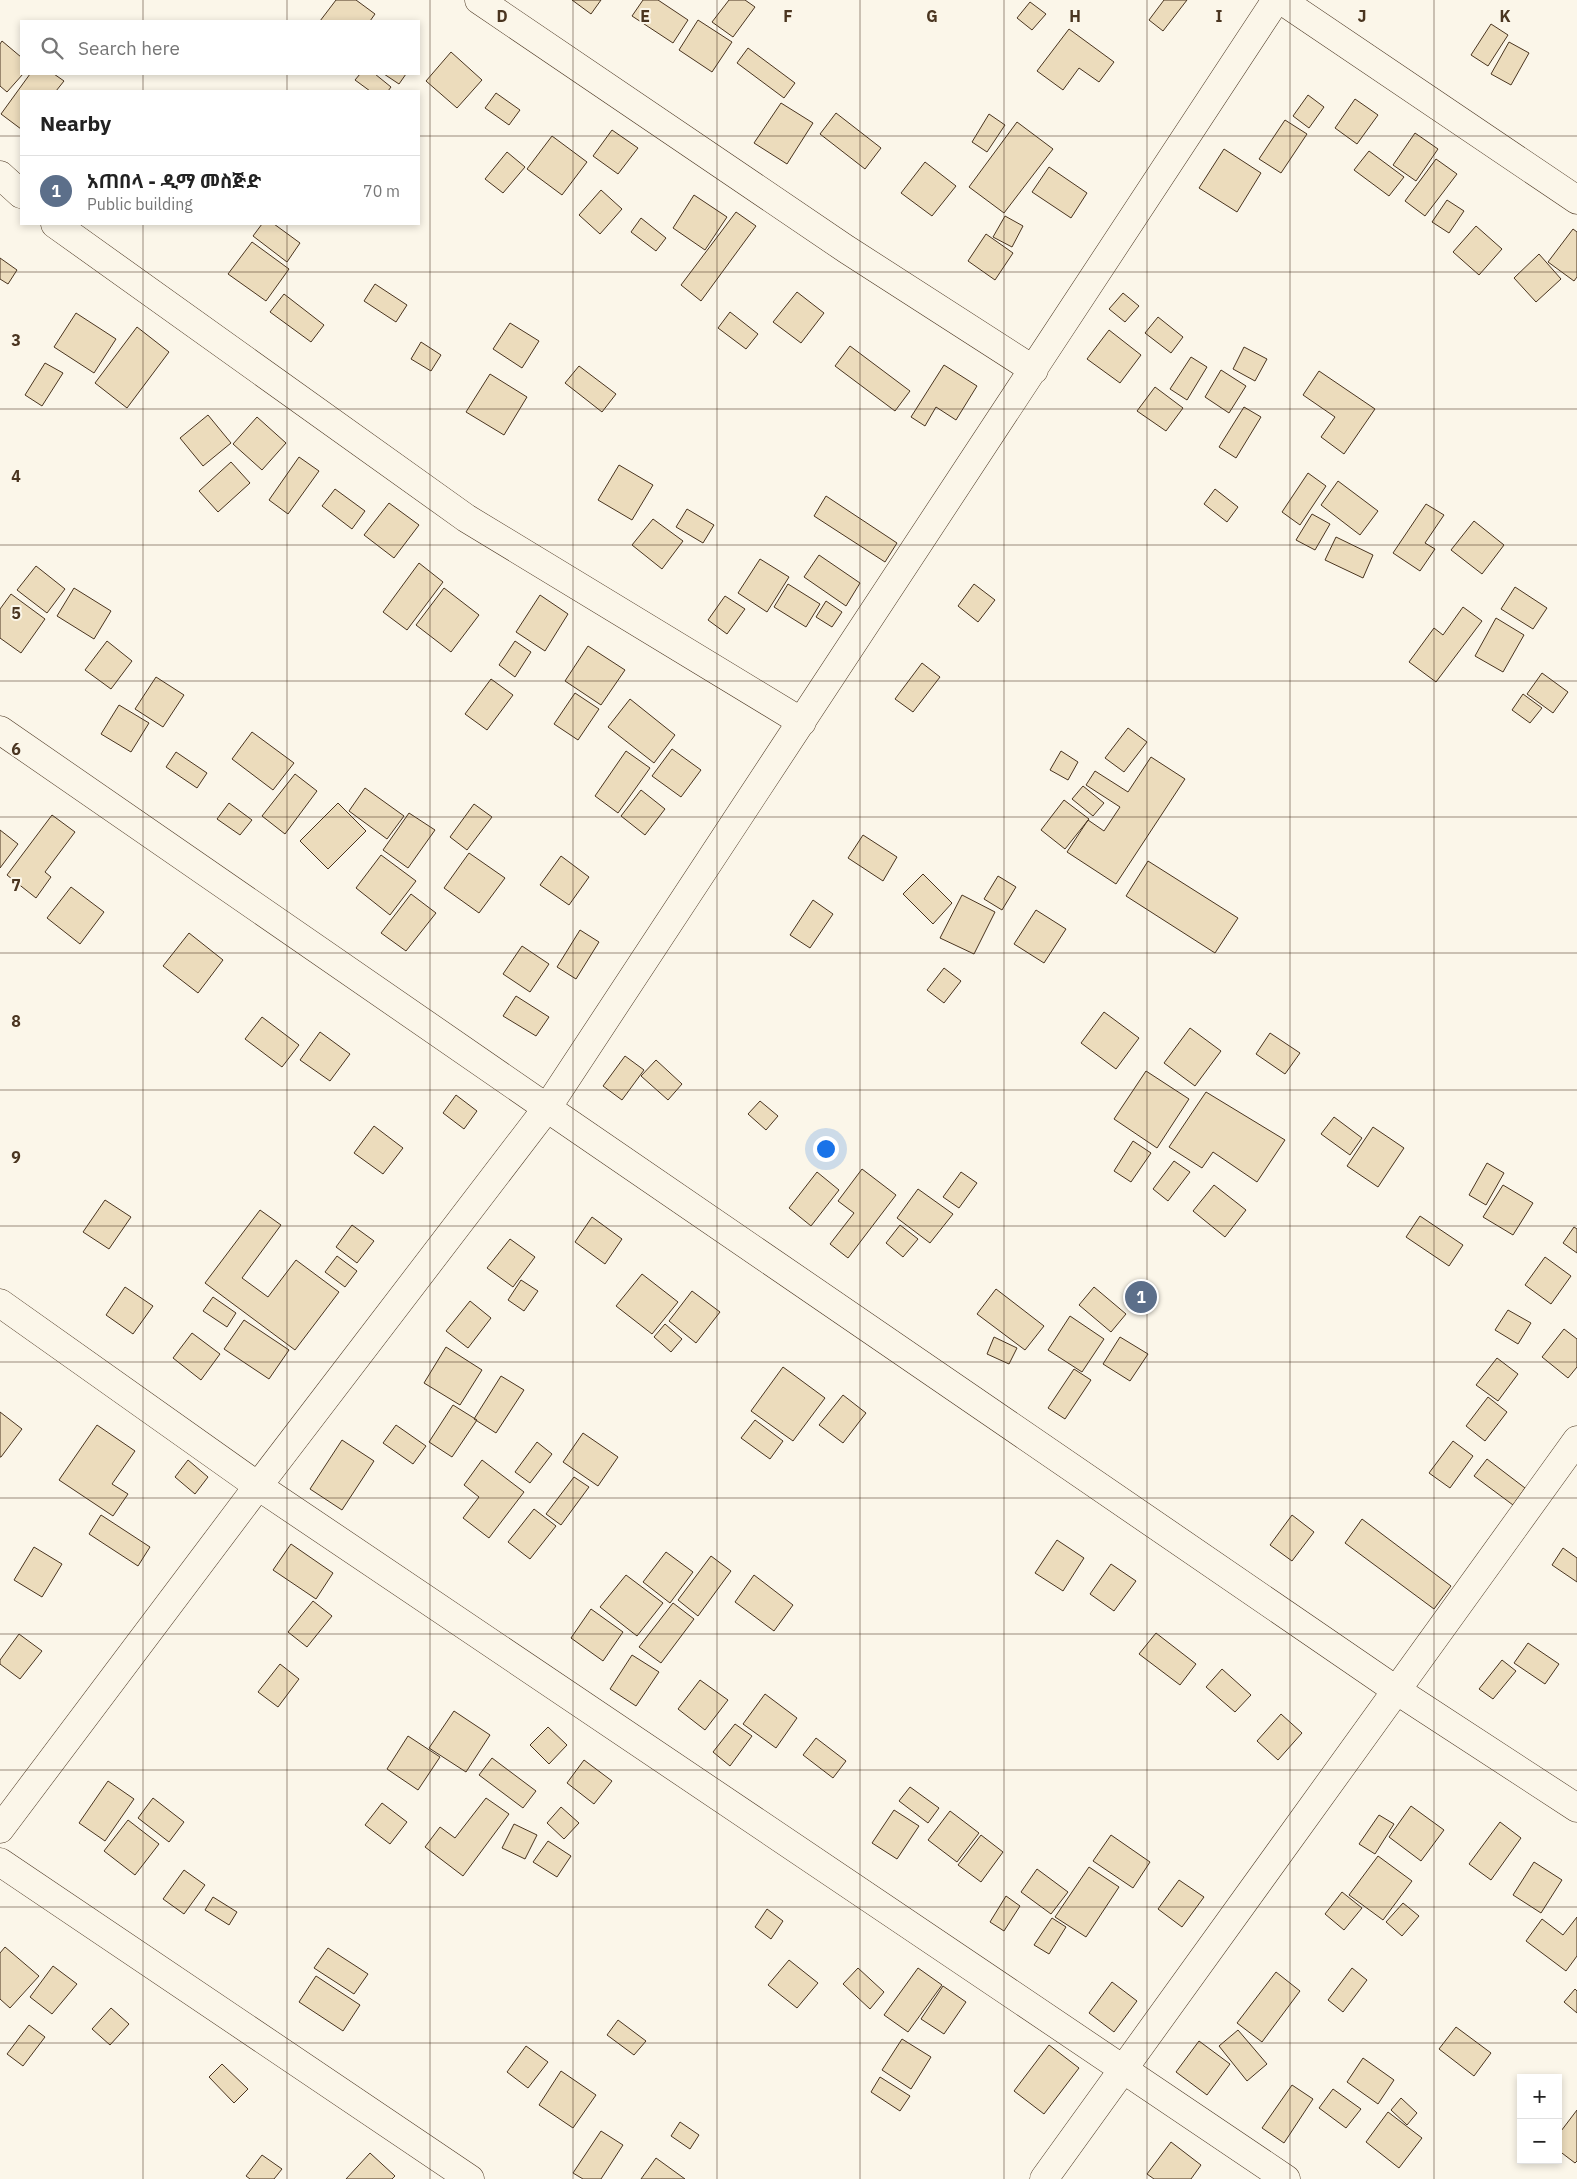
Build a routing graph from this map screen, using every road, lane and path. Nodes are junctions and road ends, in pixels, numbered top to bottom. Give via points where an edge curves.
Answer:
1 (479, 0) edge
2 (1276, 0) edge
3 (1281, 0) edge
4 (0, 175) edge
5 (20, 193) edge
6 (1577, 200) edge
7 (56, 225) edge
8 (1034, 370) junction
9 (802, 722) junction
10 (0, 730) edge
11 (548, 1108) junction
12 (0, 1303) edge
13 (1577, 1440) edge
14 (258, 1486) junction
15 (1396, 1690) junction
16 (1577, 1808) edge
17 (0, 1829) edge
18 (0, 1862) edge
19 (1123, 2069) junction
20 (470, 2179) edge
21 (1044, 2179) edge
22 (1286, 2179) edge

1 - 8 street via 846,249
2 - 8 street
3 - 6 street
4 - 5 street
7 - 9 street via 466,518
8 - 9 street
9 - 11 street
10 - 11 street
11 - 14 street
11 - 15 street
12 - 14 street
13 - 15 street
14 - 17 street
14 - 19 street
15 - 16 street
15 - 19 street
18 - 20 street
19 - 21 street
19 - 22 street

